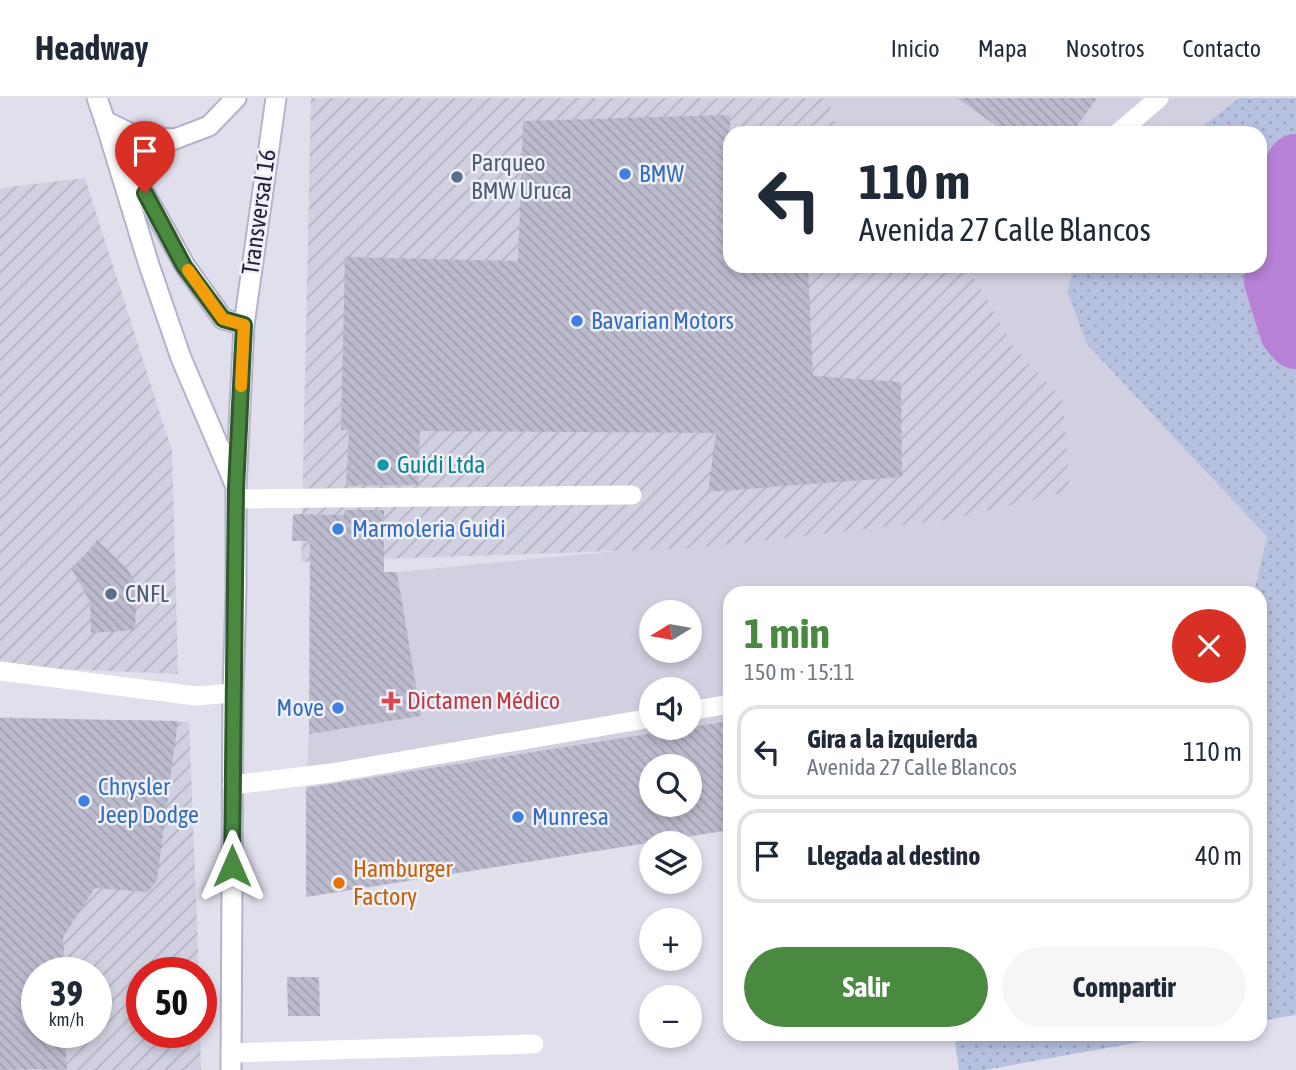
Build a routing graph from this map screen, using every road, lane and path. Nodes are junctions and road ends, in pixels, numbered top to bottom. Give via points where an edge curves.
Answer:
1 (97, 98) edge
2 (236, 98) edge
3 (276, 98) edge
4 (1158, 98) edge
5 (105, 121) junction
6 (1126, 126) edge
7 (244, 325) junction
8 (237, 493) junction
9 (632, 495) dead end
10 (0, 671) edge
11 (233, 693) junction
12 (723, 705) edge
13 (702, 709) edge
14 (639, 720) edge
15 (232, 785) junction
16 (534, 1044) dead end
17 (231, 1061) edge

1 - 5 main road
2 - 5 main road via 209,126 175,139 138,137
3 - 7 main road, Transversal 16
4 - 6 main road
5 - 7 main road via 184,266 223,319
5 - 8 main road via 181,358
7 - 8 main road, Transversal 16
8 - 9 main road
8 - 11 main road, Transversal 16
10 - 11 main road via 196,696
11 - 15 main road, Transversal 16
12 - 13 main road
14 - 15 main road via 331,773
15 - 17 main road, Transversal 16
16 - 17 main road

